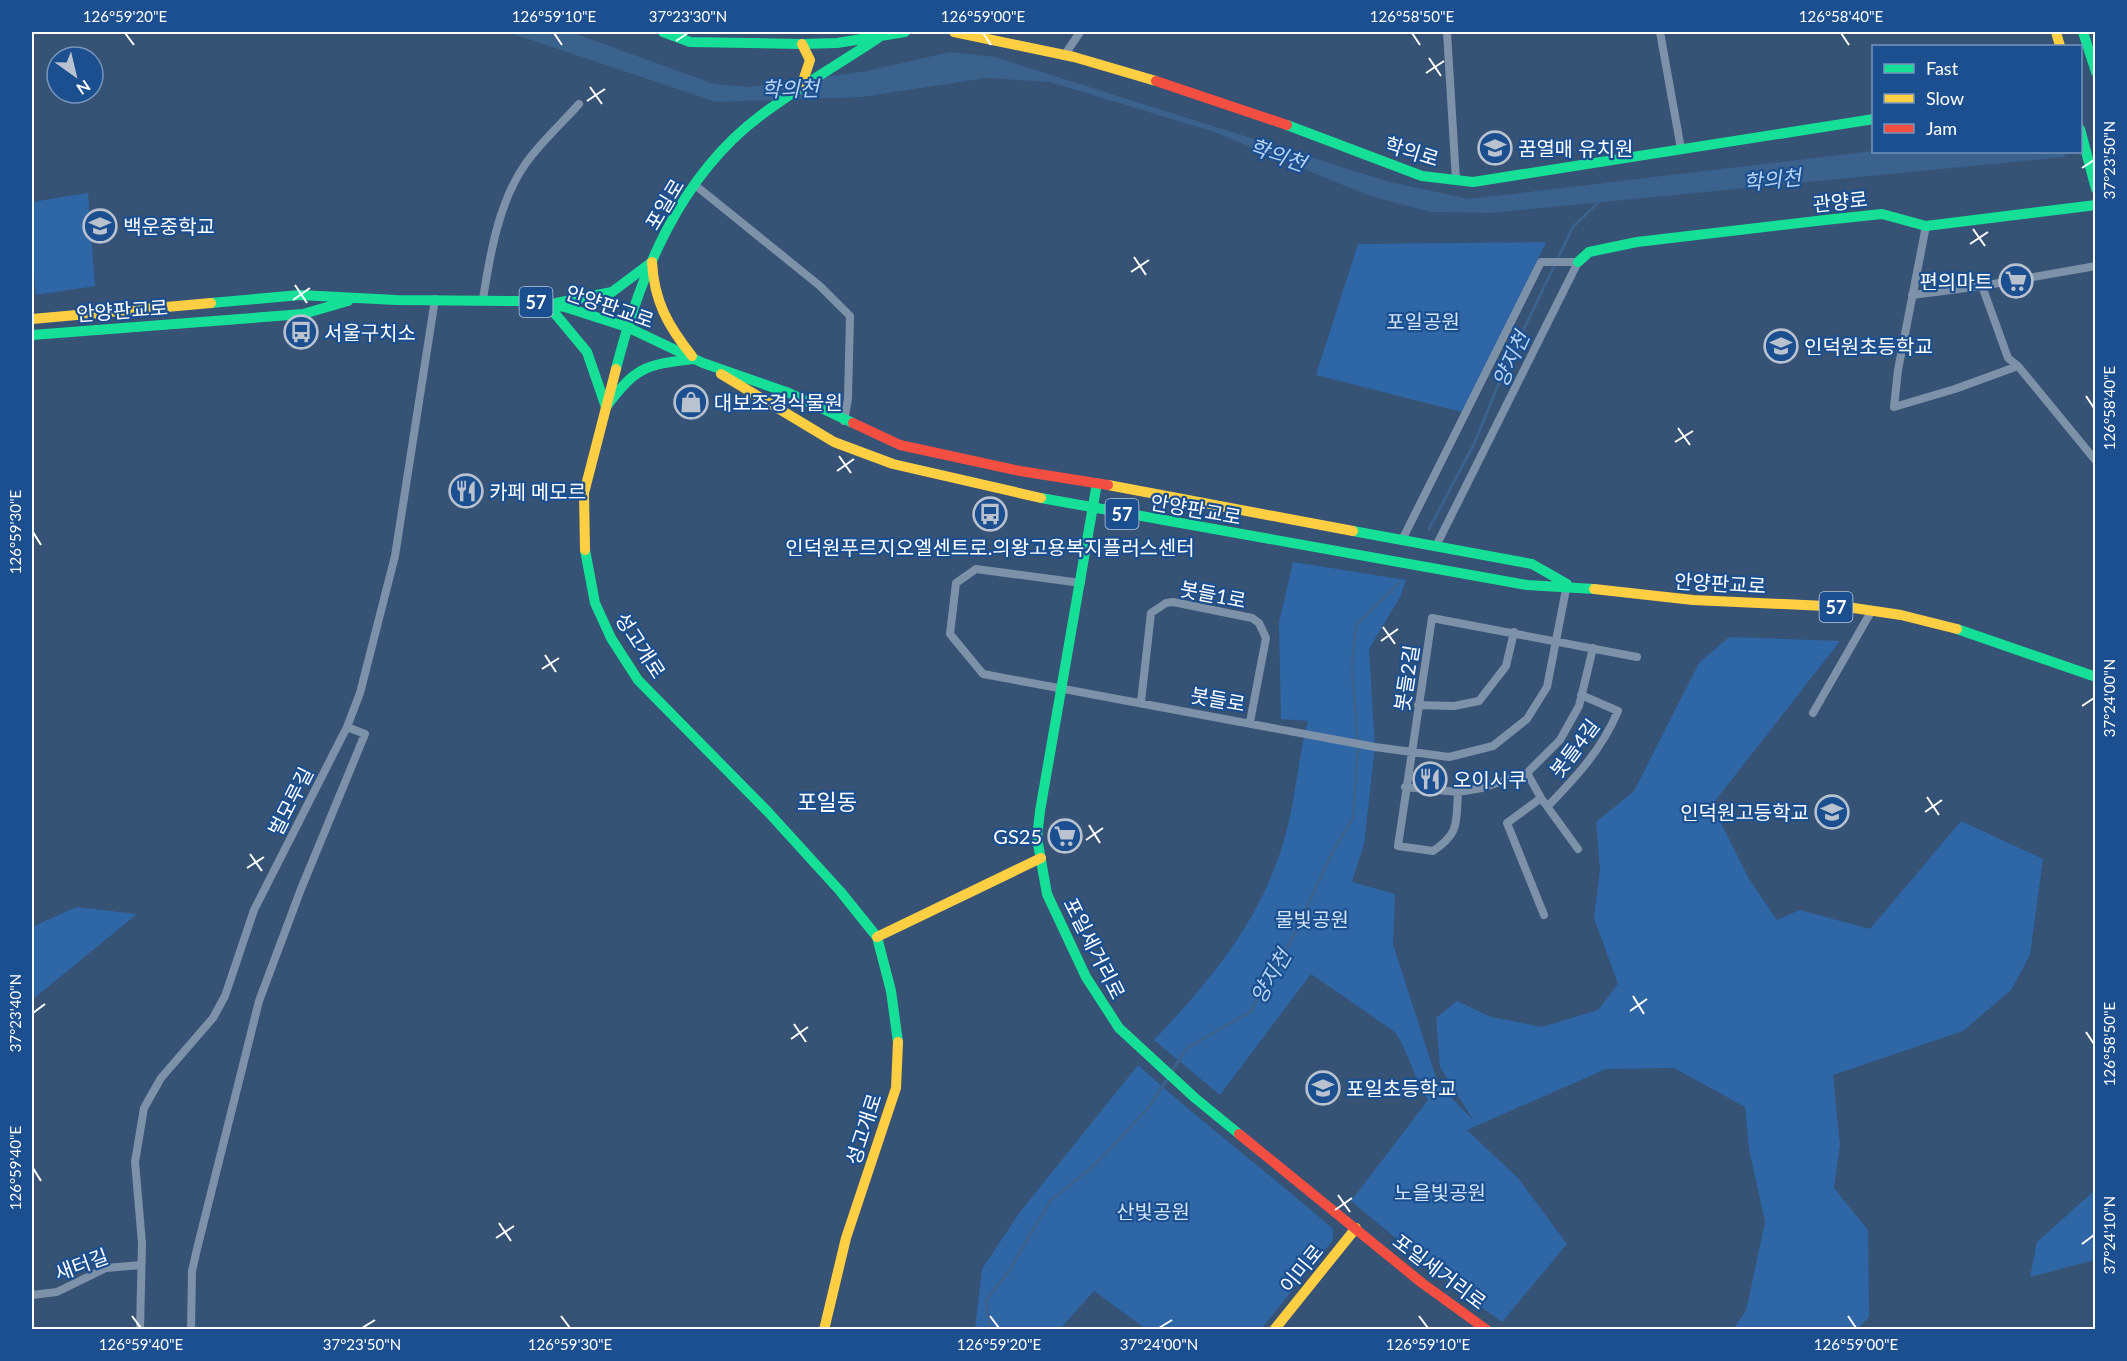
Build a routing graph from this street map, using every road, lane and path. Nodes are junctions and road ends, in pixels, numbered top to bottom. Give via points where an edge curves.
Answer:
1 (663, 32) edge
2 (905, 32) edge
3 (954, 32) edge
4 (1080, 32) edge
5 (1447, 32) edge
6 (1660, 32) edge
7 (2083, 32) edge
8 (880, 35) edge
9 (805, 47) junction
10 (1064, 56) junction
11 (2088, 57) edge
12 (2096, 72) edge
13 (801, 87) junction
14 (579, 104) dead end
15 (1872, 119) edge
16 (2082, 136) edge
17 (1681, 150) junction
18 (1456, 180) junction
19 (695, 185) junction
20 (2096, 189) edge
21 (2096, 205) edge
22 (1926, 226) junction
23 (652, 262) junction
24 (1578, 262) junction
25 (2096, 266) edge
26 (1982, 286) junction
27 (1912, 295) junction
28 (358, 298) junction
29 (435, 299) junction
30 (483, 299) junction
31 (548, 304) junction
32 (32, 319) edge
33 (627, 327) junction
34 (32, 335) edge
35 (699, 361) junction
36 (2018, 366) junction
37 (606, 407) junction
38 (844, 421) junction
39 (2096, 445) edge
40 (2088, 451) junction
41 (2096, 461) edge
42 (1097, 483) junction
43 (1093, 509) junction
44 (1402, 540) junction
45 (1436, 546) junction
46 (1081, 583) junction
47 (1567, 584) junction
48 (1872, 610) junction
49 (1514, 632) junction
50 (1556, 639) junction
51 (1593, 648) junction
52 (1637, 657) dead end
53 (2096, 677) edge
54 (1062, 690) junction
55 (1581, 695) junction
56 (1141, 702) junction
57 (1418, 705) junction
58 (1813, 713) dead end
59 (1250, 722) junction
60 (347, 726) junction
61 (1411, 753) junction
62 (1527, 773) junction
63 (1405, 787) junction
64 (1458, 792) junction
65 (1541, 798) junction
66 (1548, 806) junction
67 (1578, 849) dead end
68 (1041, 858) junction
69 (1544, 915) dead end
70 (877, 937) junction
71 (1356, 1228) junction
72 (141, 1265) junction
73 (32, 1295) edge
74 (140, 1329) edge
75 (191, 1329) edge
76 (824, 1329) edge
77 (1274, 1329) edge
78 (1487, 1329) edge

1 - 9 street via 690,42
2 - 8 street
3 - 10 street, 학의로
4 - 10 street
5 - 18 street
6 - 17 street
7 - 11 street
8 - 9 street
8 - 13 street, 포일로
9 - 13 street via 809,72
10 - 18 street, 학의로 via 1230,105 1422,176
11 - 12 street
13 - 19 street, 포일로 via 759,117
14 - 30 street via 526,163 506,201 489,260
15 - 17 street, 학의로
16 - 20 street
17 - 18 street, 학의로 via 1497,180
19 - 23 street, 포일로 via 681,202
19 - 38 street via 820,286 850,316 849,399
21 - 22 street, 관양로
22 - 24 street, 관양로 via 1882,214 1637,242 1589,252
22 - 27 street
23 - 31 street via 612,292
23 - 33 street, 포일로
23 - 35 street via 656,304 669,327
24 - 44 street via 1541,262
24 - 45 street
25 - 26 street
26 - 27 street
26 - 36 street via 2008,358
27 - 36 street via 1894,407
28 - 29 street, 안양판교로 / 57
28 - 32 street, 안양판교로 / 57 via 300,295
28 - 34 street, 안양판교로 / 57 via 303,314
29 - 30 street, 안양판교로 / 57
29 - 60 street, 벌모루길 via 395,556 360,693
30 - 31 street, 안양판교로 / 57
31 - 33 street, 안양판교로 / 57
31 - 37 street via 587,352
33 - 35 street, 안양판교로 / 57
33 - 37 street, 성고개로
35 - 37 street via 643,367 631,374
35 - 38 street, 안양판교로 / 57 via 789,393
35 - 43 street, 안양판교로 / 57 via 834,442 894,464
36 - 40 street
37 - 70 street, 성고개로 via 584,493 582,541 595,603 611,638 638,680 769,813
38 - 42 street, 안양판교로 / 57 via 900,445
39 - 40 street
40 - 41 street
42 - 43 street, 포일세거리로
42 - 44 street, 안양판교로 / 57
43 - 46 street, 포일세거리로
43 - 47 street, 안양판교로 / 57 via 1527,585
44 - 45 street, 안양판교로 / 57
45 - 47 street, 안양판교로 / 57 via 1532,564
46 - 54 street, 포일세거리로
46 - 54 street, 봇들로 via 976,568 956,584 950,634 983,674
47 - 48 street, 안양판교로 / 57 via 1668,598
47 - 50 street, 봇들로
48 - 53 street, 안양판교로 / 57 via 1977,636
48 - 58 street
49 - 50 street, 봇들2길
49 - 57 street via 1506,666 1479,701 1454,706
49 - 57 street, 봇들2길 via 1432,618
50 - 51 street, 봇들2길
50 - 61 street, 봇들로 via 1547,687 1527,719 1493,746 1449,757
51 - 52 street, 봇들2길
51 - 55 street
54 - 56 street, 봇들로
54 - 68 street, 포일세거리로 via 1040,811 1037,838
55 - 62 street via 1560,740
55 - 66 street, 봇들4길 via 1618,711 1585,768
56 - 59 street, 봇들로
56 - 59 street, 봇들1로 via 1151,613 1173,602 1252,618 1259,623 1266,639
57 - 61 street, 봇들2길
59 - 61 street, 봇들로
60 - 72 street, 벌모루길 via 254,910 225,996 213,1018 161,1078 144,1108 135,1162
60 - 75 street via 365,734 260,1001 192,1271
61 - 63 street, 봇들2길
62 - 64 street
62 - 65 street, 봇들4길
63 - 64 street
63 - 64 street, 봇들2길 via 1398,846 1433,851 1450,839 1456,823
65 - 66 street, 봇들4길
65 - 69 street, 봇들4길 via 1507,823
66 - 67 street, 봇들4길
68 - 70 street
68 - 71 street, 포일세거리로 via 1047,894 1086,977 1119,1028 1174,1080
70 - 76 street, 성고개로 via 898,1038 896,1088 846,1238
71 - 77 street, 이미로
71 - 78 street, 포일세거리로 via 1422,1283
72 - 73 street, 새터길 via 106,1268 57,1292
72 - 74 street, 벌모루길

